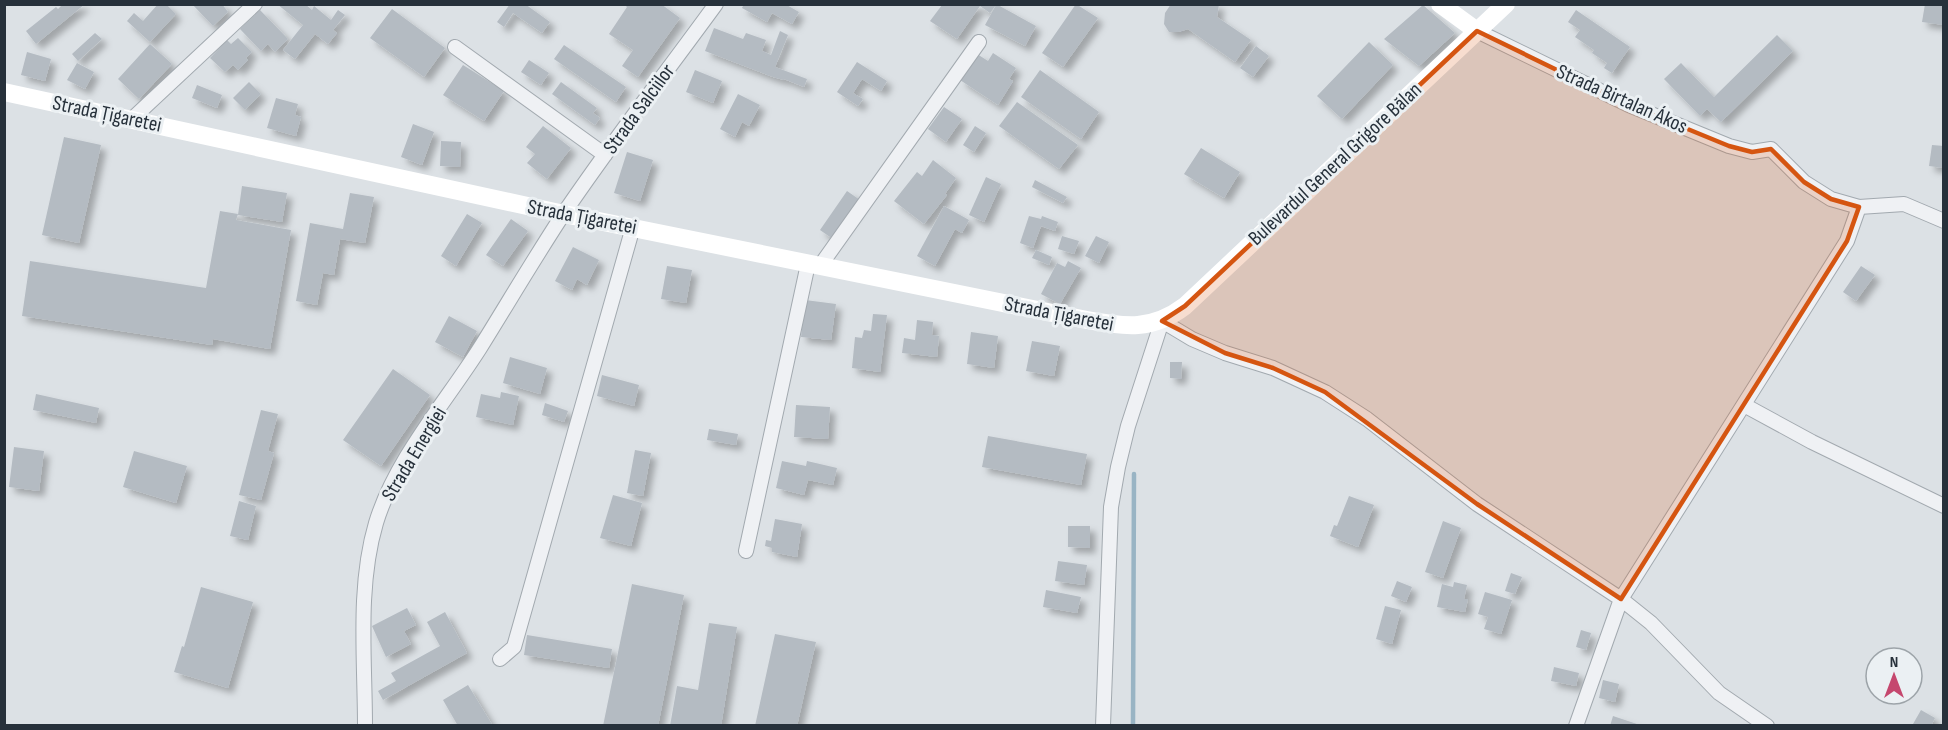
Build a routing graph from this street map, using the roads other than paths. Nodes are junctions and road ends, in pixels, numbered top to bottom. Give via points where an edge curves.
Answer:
1 (255, 4) edge
2 (716, 4) edge
3 (1440, 4) edge
4 (1506, 4) edge
5 (1477, 31) junction
6 (979, 42) dead end
7 (456, 47) dead end
8 (4, 92) edge
9 (132, 119) junction
10 (605, 155) junction
11 (1859, 207) junction
12 (564, 214) junction
13 (1944, 221) edge
14 (633, 227) junction
15 (814, 265) junction
16 (1162, 321) junction
17 (1744, 405) junction
18 (1944, 506) edge
19 (746, 551) dead end
20 (1621, 599) junction
21 (500, 658) dead end
22 (365, 726) edge
23 (1103, 726) edge
24 (1576, 726) edge
25 (1767, 726) edge

1 - 9 street
2 - 10 street, Strada Salciilor
3 - 5 main road
4 - 5 main road, Bulevardul General Grigore Bălan
5 - 11 street, Strada Birtalan Ákos via 1629,105 1729,146 1752,152 1771,149 1804,182 1831,199
5 - 16 main road, Bulevardul General Grigore Bălan via 1193,298
6 - 15 street
7 - 10 street
8 - 9 main road, Strada Țigaretei
9 - 12 main road, Strada Țigaretei
10 - 12 street, Strada Salciilor
11 - 13 street via 1904,204
11 - 17 street via 1847,241
12 - 14 main road, Strada Țigaretei
12 - 22 street, Strada Energiei via 386,494 367,564
14 - 15 main road, Strada Țigaretei
14 - 21 street via 514,647
15 - 16 main road, Strada Țigaretei via 1104,323 1123,326
15 - 19 street
16 - 20 street via 1192,339 1273,368 1325,392 1367,419 1477,504
16 - 23 street via 1131,414 1111,507
17 - 18 street
17 - 20 street
20 - 24 street
20 - 25 street via 1651,623 1719,693

